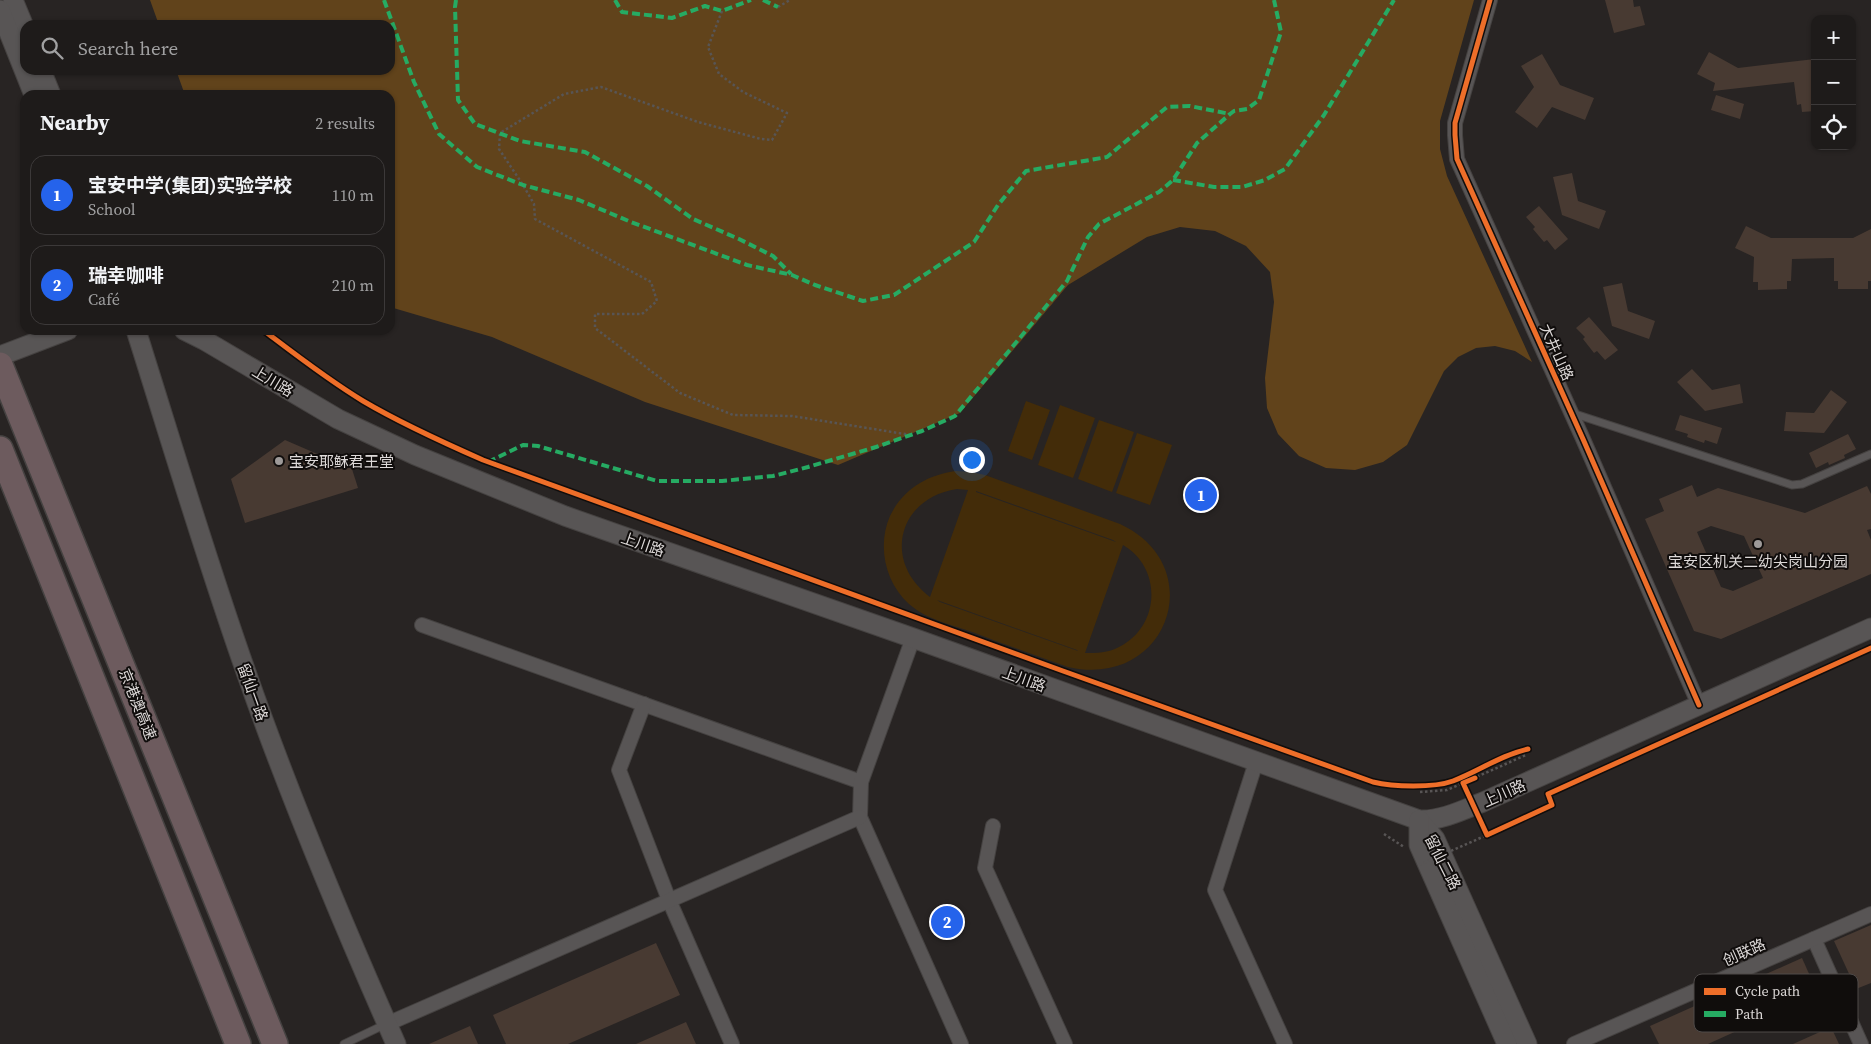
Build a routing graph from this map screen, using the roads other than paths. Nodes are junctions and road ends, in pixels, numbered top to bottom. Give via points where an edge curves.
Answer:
1 (13, 0) edge
2 (1490, 0) edge
3 (0, 10) edge
4 (21, 20) edge
5 (20, 60) edge
6 (26, 75) edge
7 (43, 75) edge
8 (32, 90) edge
9 (50, 90) edge
10 (55, 335) edge
11 (138, 335) edge
12 (194, 335) edge
13 (0, 356) edge
14 (0, 364) edge
15 (1571, 413) junction
16 (0, 449) edge
17 (1871, 454) edge
18 (422, 624) dead end
19 (1871, 628) edge
20 (913, 638) junction
21 (644, 704) junction
22 (1699, 705) junction
23 (1256, 762) junction
24 (861, 782) junction
25 (860, 817) junction
26 (1419, 820) junction
27 (993, 826) dead end
28 (669, 900) junction
29 (1871, 914) edge
30 (1814, 938) junction
31 (1732, 974) edge
32 (1830, 974) edge
33 (1694, 991) edge
34 (387, 1024) junction
35 (1856, 1032) edge
36 (238, 1044) edge
37 (275, 1044) edge
38 (344, 1044) edge
39 (396, 1044) edge
40 (732, 1044) edge
41 (961, 1044) edge
42 (1065, 1044) edge
43 (1285, 1044) edge
44 (1507, 1044) edge
45 (1527, 1044) edge
46 (1574, 1044) edge
47 (1861, 1044) edge

1 - 4 main road
2 - 15 street, 大井山路 via 1456,123 1457,159
3 - 5 main road
6 - 8 main road
7 - 9 main road
10 - 13 main road
11 - 34 main road, 留仙一路 via 246,671 297,810
12 - 20 main road, 上川路 via 338,419 415,455 565,516
14 - 37 highway, 京港澳高速
15 - 17 lane via 1792,485 1802,484
15 - 22 street, 大井山路
16 - 36 highway
18 - 21 street
19 - 22 main road, 上川路
20 - 23 main road, 上川路
20 - 24 street
21 - 24 street
21 - 28 street via 619,770
22 - 26 main road, 上川路 via 1476,805 1454,814
23 - 26 main road, 上川路
23 - 43 street via 1215,890
24 - 25 street
25 - 28 street
25 - 41 street
26 - 44 main road, 留仙二路 via 1419,846
26 - 45 main road, 留仙二路 via 1435,838
27 - 42 street via 985,868
28 - 34 street
28 - 40 street
29 - 30 street, 创联路
30 - 31 street, 创联路
30 - 32 street
33 - 46 street, 创联路
34 - 38 lane
34 - 39 main road, 留仙一路
35 - 47 street

